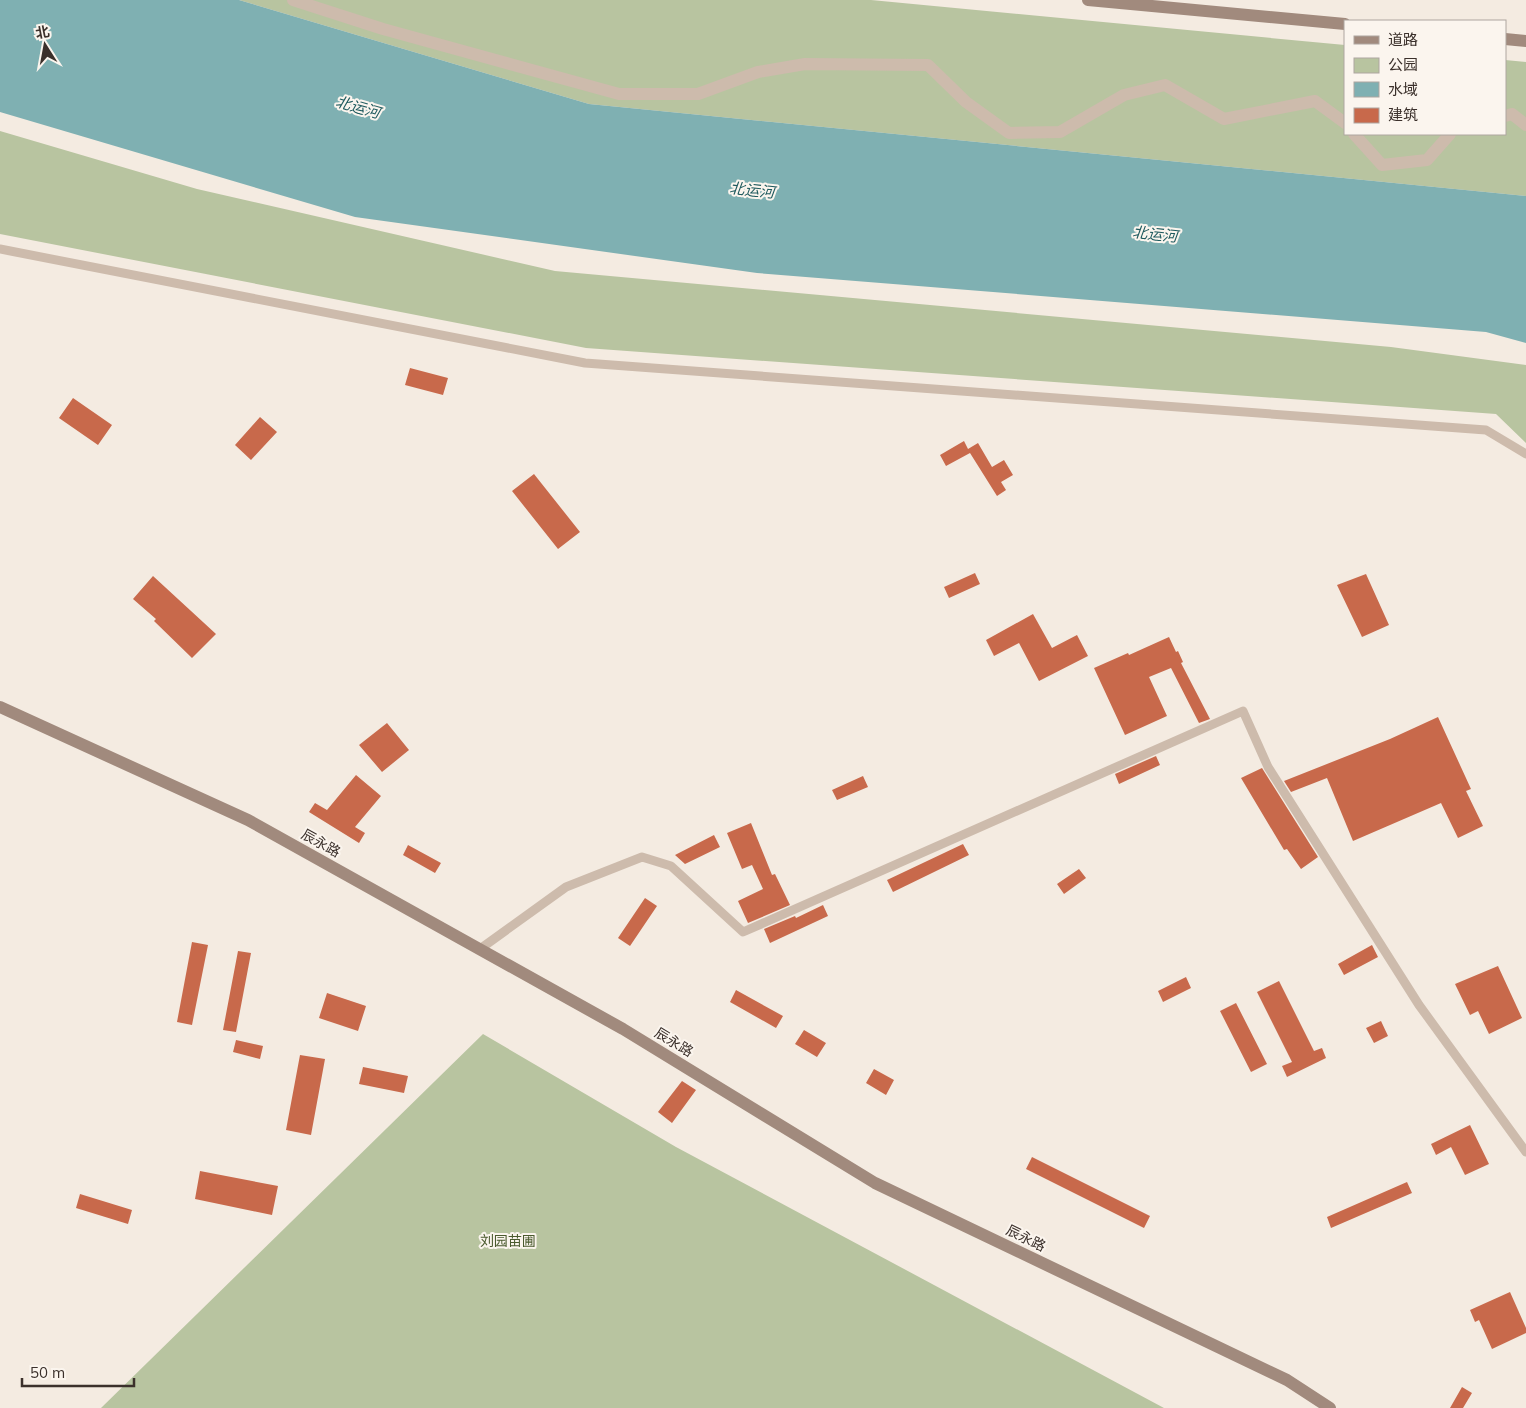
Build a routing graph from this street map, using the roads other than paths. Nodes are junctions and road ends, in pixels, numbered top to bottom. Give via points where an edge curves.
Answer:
1 (293, 0) edge
2 (1088, 0) edge
3 (1344, 24) edge
4 (1506, 39) edge
5 (1526, 41) edge
6 (1506, 116) edge
7 (1344, 122) edge
8 (1526, 125) edge
9 (1355, 135) edge
10 (1449, 135) edge
11 (0, 249) edge
12 (1526, 454) edge
13 (0, 707) edge
14 (480, 949) junction
15 (1526, 1152) edge
16 (1330, 1408) edge

1 - 7 street via 383,29 618,94 698,94 758,72 804,64 928,65 966,102 1009,133 1060,132 1124,95 1164,85 1224,120 1315,101
2 - 3 main road
4 - 5 main road
6 - 8 street via 1512,114
9 - 10 street via 1382,165 1427,160
11 - 12 lane via 584,363 1486,430
13 - 14 main road, 辰永路 via 248,820
14 - 15 lane via 566,888 642,857 671,866 743,932 1243,711 1268,767 1414,996
14 - 16 main road, 辰永路 via 623,1029 875,1183 1287,1380

